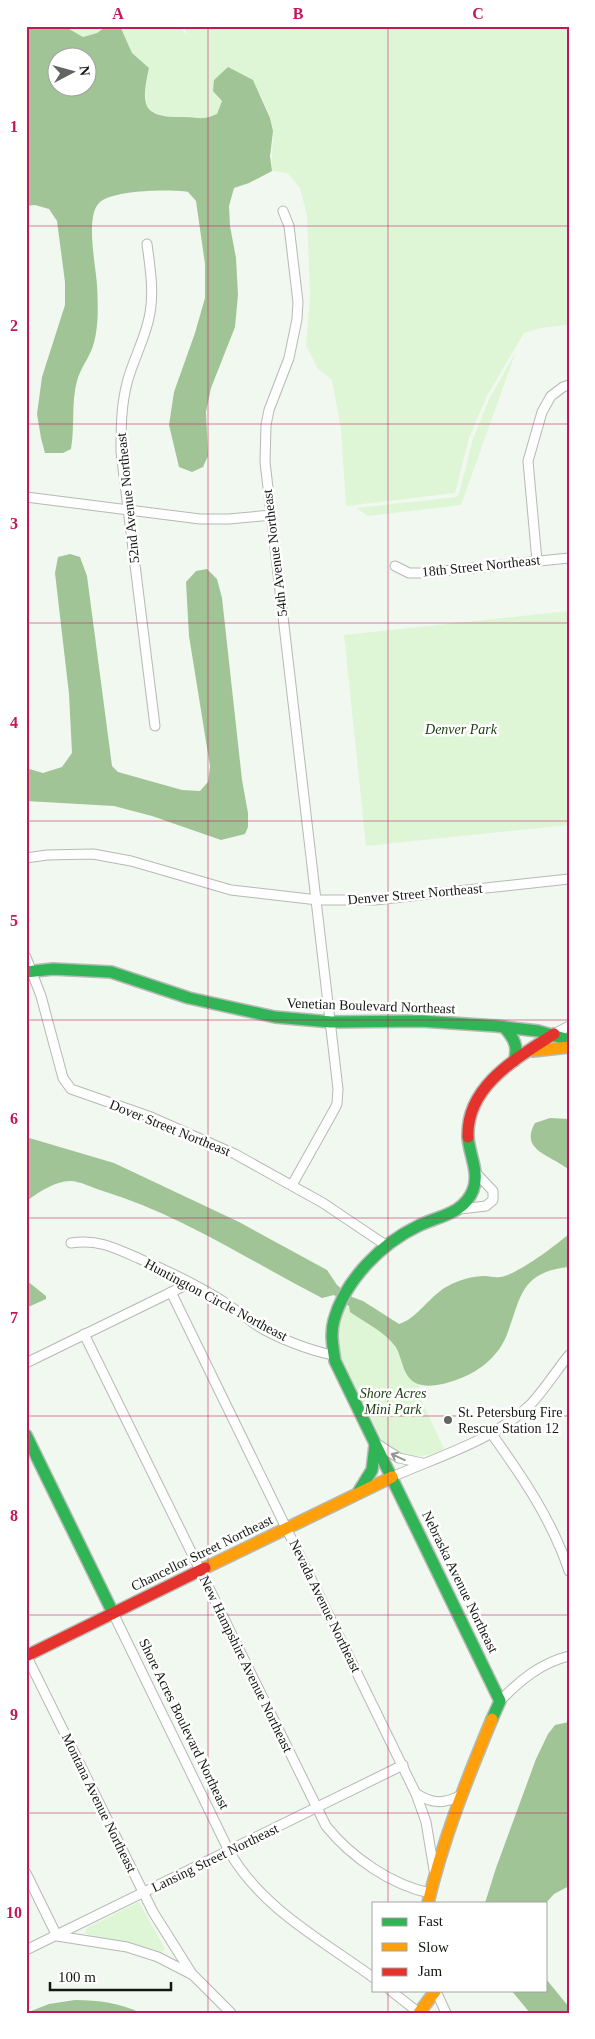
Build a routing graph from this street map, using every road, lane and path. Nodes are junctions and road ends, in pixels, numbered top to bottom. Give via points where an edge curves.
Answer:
1 (283, 211) dead end
2 (148, 244) dead end
3 (569, 385) edge
4 (26, 497) edge
5 (129, 510) junction
6 (271, 514) junction
7 (569, 558) edge
8 (537, 561) junction
9 (395, 566) dead end
10 (155, 726) dead end
11 (26, 858) edge
12 (569, 879) edge
13 (318, 900) junction
14 (26, 957) edge
15 (29, 972) edge
16 (331, 1022) junction
17 (569, 1026) edge
18 (504, 1027) junction
19 (554, 1034) junction
20 (569, 1040) edge
21 (569, 1047) edge
22 (528, 1052) junction
23 (514, 1061) junction
24 (476, 1173) junction
25 (292, 1185) junction
26 (458, 1209) junction
27 (71, 1243) dead end
28 (387, 1246) junction
29 (190, 1283) junction
30 (171, 1292) junction
31 (84, 1334) junction
32 (333, 1355) junction
33 (568, 1359) edge
34 (26, 1362) edge
35 (491, 1433) junction
36 (26, 1436) edge
37 (374, 1442) junction
38 (424, 1463) junction
39 (392, 1477) junction
40 (356, 1494) junction
41 (287, 1528) junction
42 (200, 1571) junction
43 (569, 1571) edge
44 (113, 1613) junction
45 (26, 1656) edge
46 (569, 1656) edge
47 (500, 1701) junction
48 (403, 1765) junction
49 (416, 1794) junction
50 (461, 1795) junction
51 (316, 1808) junction
52 (229, 1850) junction
53 (26, 1873) edge
54 (434, 1873) junction
55 (143, 1893) junction
56 (429, 1898) edge
57 (57, 1936) junction
58 (26, 1950) edge
59 (192, 1974) junction
60 (372, 1977) edge
61 (393, 1992) edge
62 (435, 1992) edge
63 (437, 1992) edge
64 (231, 2013) edge
65 (419, 2013) edge
66 (446, 2013) edge

1 - 6 street, 54th Avenue Northeast via 289,226 298,302 289,358 266,425 265,462
2 - 5 street, 52nd Avenue Northeast via 150,312 121,413
3 - 8 street via 551,396 542,412 528,461
4 - 5 street
5 - 6 street via 207,519
5 - 10 street, 52nd Avenue Northeast
6 - 13 street, 54th Avenue Northeast
7 - 8 street, 18th Street Northeast
8 - 9 street, 18th Street Northeast via 424,574
11 - 13 street, Denver Street Northeast via 47,854 93,854 131,861 231,890
12 - 13 street, Denver Street Northeast via 375,900
13 - 16 street, 54th Avenue Northeast
14 - 15 street, Dover Street Northeast
15 - 16 street, Venetian Boulevard Northeast via 78,969 110,972 224,1007 275,1017
15 - 25 street, Dover Street Northeast via 50,1025 62,1078 71,1089 195,1136
16 - 18 street, Venetian Boulevard Northeast via 421,1021
16 - 25 street, 54th Avenue Northeast via 338,1079 337,1104
17 - 19 street
18 - 19 street, Venetian Boulevard Northeast
18 - 23 street via 516,1041
19 - 20 street, Venetian Boulevard Northeast
19 - 22 street
21 - 22 street
22 - 23 street
23 - 24 street via 490,1081 473,1106 468,1137
24 - 26 street via 473,1192
24 - 26 street via 491,1188 492,1200 486,1206
25 - 28 street, Dover Street Northeast
26 - 28 street via 418,1226
27 - 29 street, Huntington Circle Northeast via 88,1240 102,1243
28 - 32 street via 349,1287 332,1322 330,1342
29 - 30 street
29 - 32 street, Huntington Circle Northeast via 268,1331 314,1351
30 - 31 street
30 - 41 street, Nevada Avenue Northeast
31 - 34 street
31 - 42 street, New Hampshire Avenue Northeast
32 - 37 street, Nebraska Avenue Northeast
33 - 35 street via 532,1403
35 - 38 street
35 - 43 street via 535,1498
36 - 44 street, Shore Acres Boulevard Northeast
38 -> 37 street via 398,1458
37 - 39 street, Nebraska Avenue Northeast
37 - 40 street via 375,1460 371,1473
38 - 39 street
39 - 40 street, Chancellor Street Northeast
39 - 47 street, Nebraska Avenue Northeast
40 - 41 street, Chancellor Street Northeast
41 - 42 street, Chancellor Street Northeast
41 - 48 street, Nevada Avenue Northeast
42 - 44 street, Chancellor Street Northeast
42 - 51 street, New Hampshire Avenue Northeast
44 - 45 street, Chancellor Street Northeast
44 - 52 street, Shore Acres Boulevard Northeast
45 - 55 street, Montana Avenue Northeast
46 - 47 street via 535,1670
47 - 50 street
48 - 49 street, Nevada Avenue Northeast
48 - 51 street, Lansing Street Northeast
49 - 50 street via 426,1800 440,1802
49 - 54 street, Nevada Avenue Northeast via 426,1822
50 - 54 street
51 - 52 street, Lansing Street Northeast
51 - 56 street, New Hampshire Avenue Northeast via 335,1837 366,1863
52 - 55 street, Lansing Street Northeast
52 - 60 street, Shore Acres Boulevard Northeast via 249,1882 278,1910
53 - 57 street
54 - 56 street
55 - 57 street, Lansing Street Northeast
55 - 59 street, Montana Avenue Northeast
57 - 58 street, Lansing Street Northeast
57 - 59 street, Montana Avenue Northeast via 127,1947 158,1957
59 - 64 street, Montana Avenue Northeast
61 - 65 street
62 - 65 street
63 - 66 street

